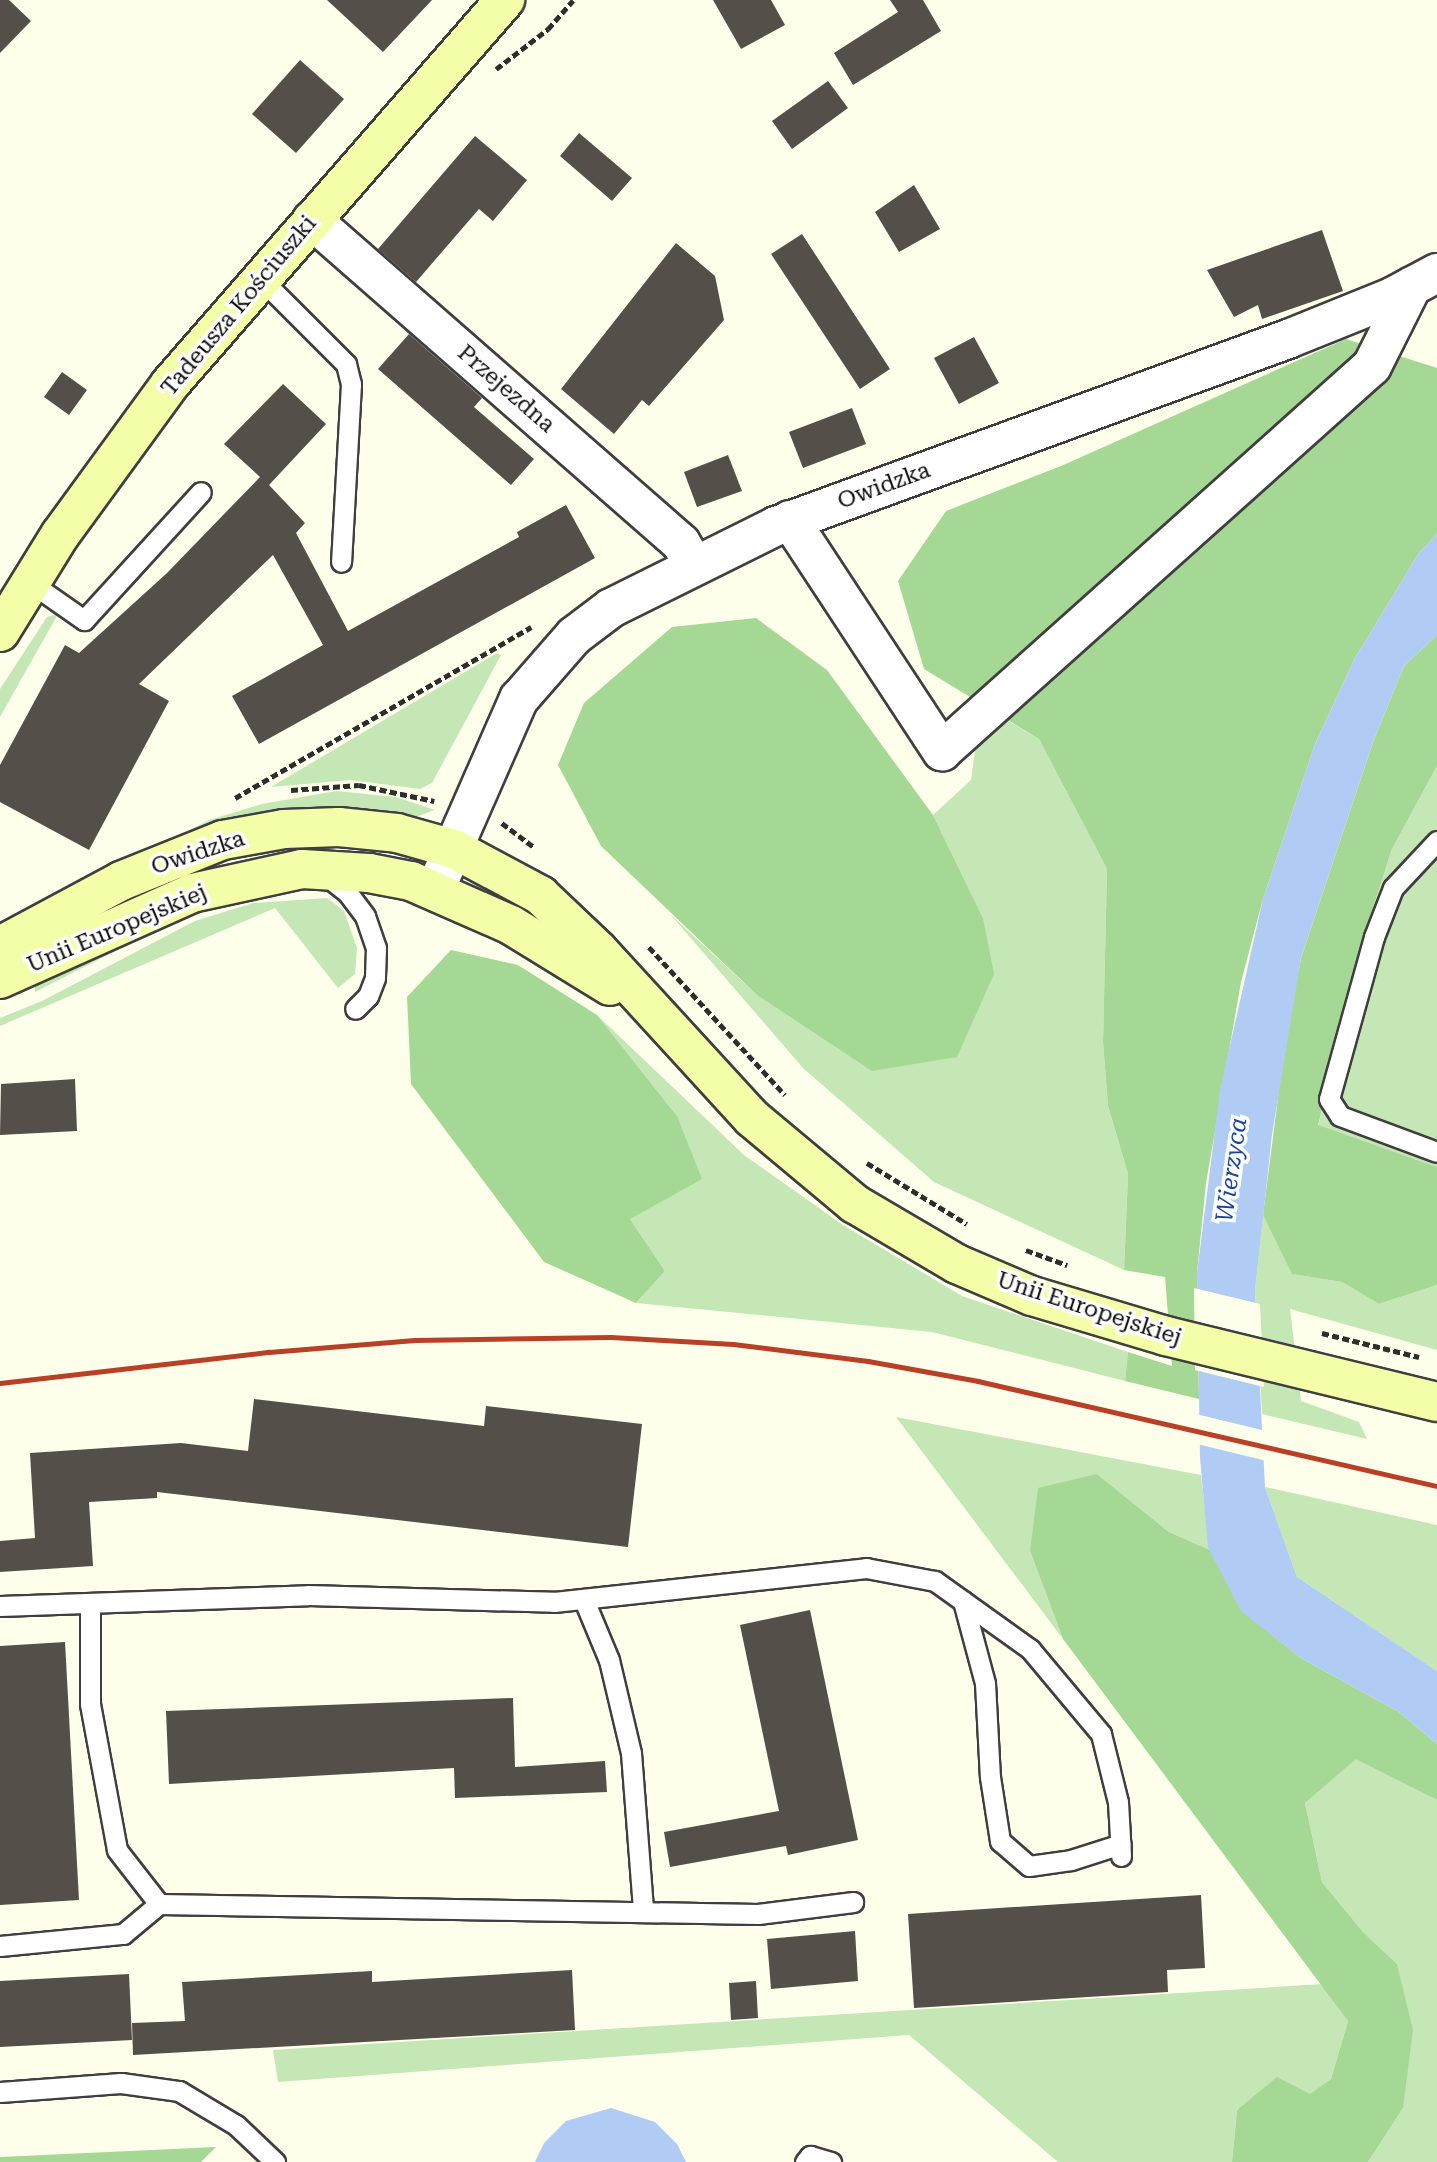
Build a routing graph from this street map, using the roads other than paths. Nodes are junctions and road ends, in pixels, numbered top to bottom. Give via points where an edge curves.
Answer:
1 (505, 0) edge
2 (312, 220) junction
3 (260, 278) junction
4 (1424, 279) edge
5 (201, 492) dead end
6 (790, 520) junction
7 (341, 562) dead end
8 (693, 564) junction
9 (31, 583) junction
10 (0, 632) edge
11 (1437, 841) edge
12 (454, 849) junction
13 (318, 870) junction
14 (435, 890) junction
15 (0, 946) edge
16 (0, 979) edge
17 (355, 1009) dead end
18 (658, 1019) junction
19 (1437, 1152) edge
20 (1437, 1402) edge
21 (584, 1600) junction
22 (962, 1601) junction
23 (90, 1603) junction
24 (0, 1606) edge
25 (853, 1902) dead end
26 (159, 1904) junction
27 (643, 1909) junction
28 (0, 1946) edge
29 (0, 2092) edge
30 (275, 2162) edge
31 (805, 2162) edge
32 (831, 2162) edge

1 - 2 main road, Tadeusza Kościuszki
2 - 3 main road, Tadeusza Kościuszki
2 - 8 street, Przejezdna via 681,543
3 - 7 lane via 346,364 351,384
3 - 9 main road, Tadeusza Kościuszki via 170,384
4 - 6 street, Owidzka via 1288,339
4 - 6 street via 1373,366 942,751
5 - 9 lane via 84,620
6 - 8 street, Owidzka
8 - 12 street, Owidzka via 611,608 544,666 519,699
9 - 10 main road, Tadeusza Kościuszki
11 - 19 lane via 1393,888 1374,937 1329,1099 1340,1116
12 - 14 street, Owidzka
12 - 15 main road, Owidzka via 397,833 339,827 284,829 223,840 121,881
12 - 18 main road, Unii Europejskiej via 540,895 598,950
13 - 14 main road, Unii Europejskiej via 369,873
13 - 16 main road, Unii Europejskiej via 237,880 192,893
13 - 17 lane via 347,892 359,908 376,948 372,987
14 - 18 main road, Unii Europejskiej via 511,925 584,967
18 - 20 main road, Unii Europejskiej via 752,1118 855,1204 957,1264 1032,1296 1166,1336
21 - 22 lane via 866,1568 935,1581
21 - 23 lane via 308,1595
21 - 27 lane via 608,1660 631,1753
22 - 22 lane via 1030,1649 1101,1734 1118,1802 1121,1850 1029,1866 1000,1841 990,1777 985,1683
23 - 24 lane
23 - 26 lane via 90,1704 117,1850
25 - 27 lane via 758,1914
26 - 27 lane
26 - 28 lane via 123,1934
29 - 30 lane via 121,2083 179,2091 236,2125
31 - 32 lane via 810,2156

